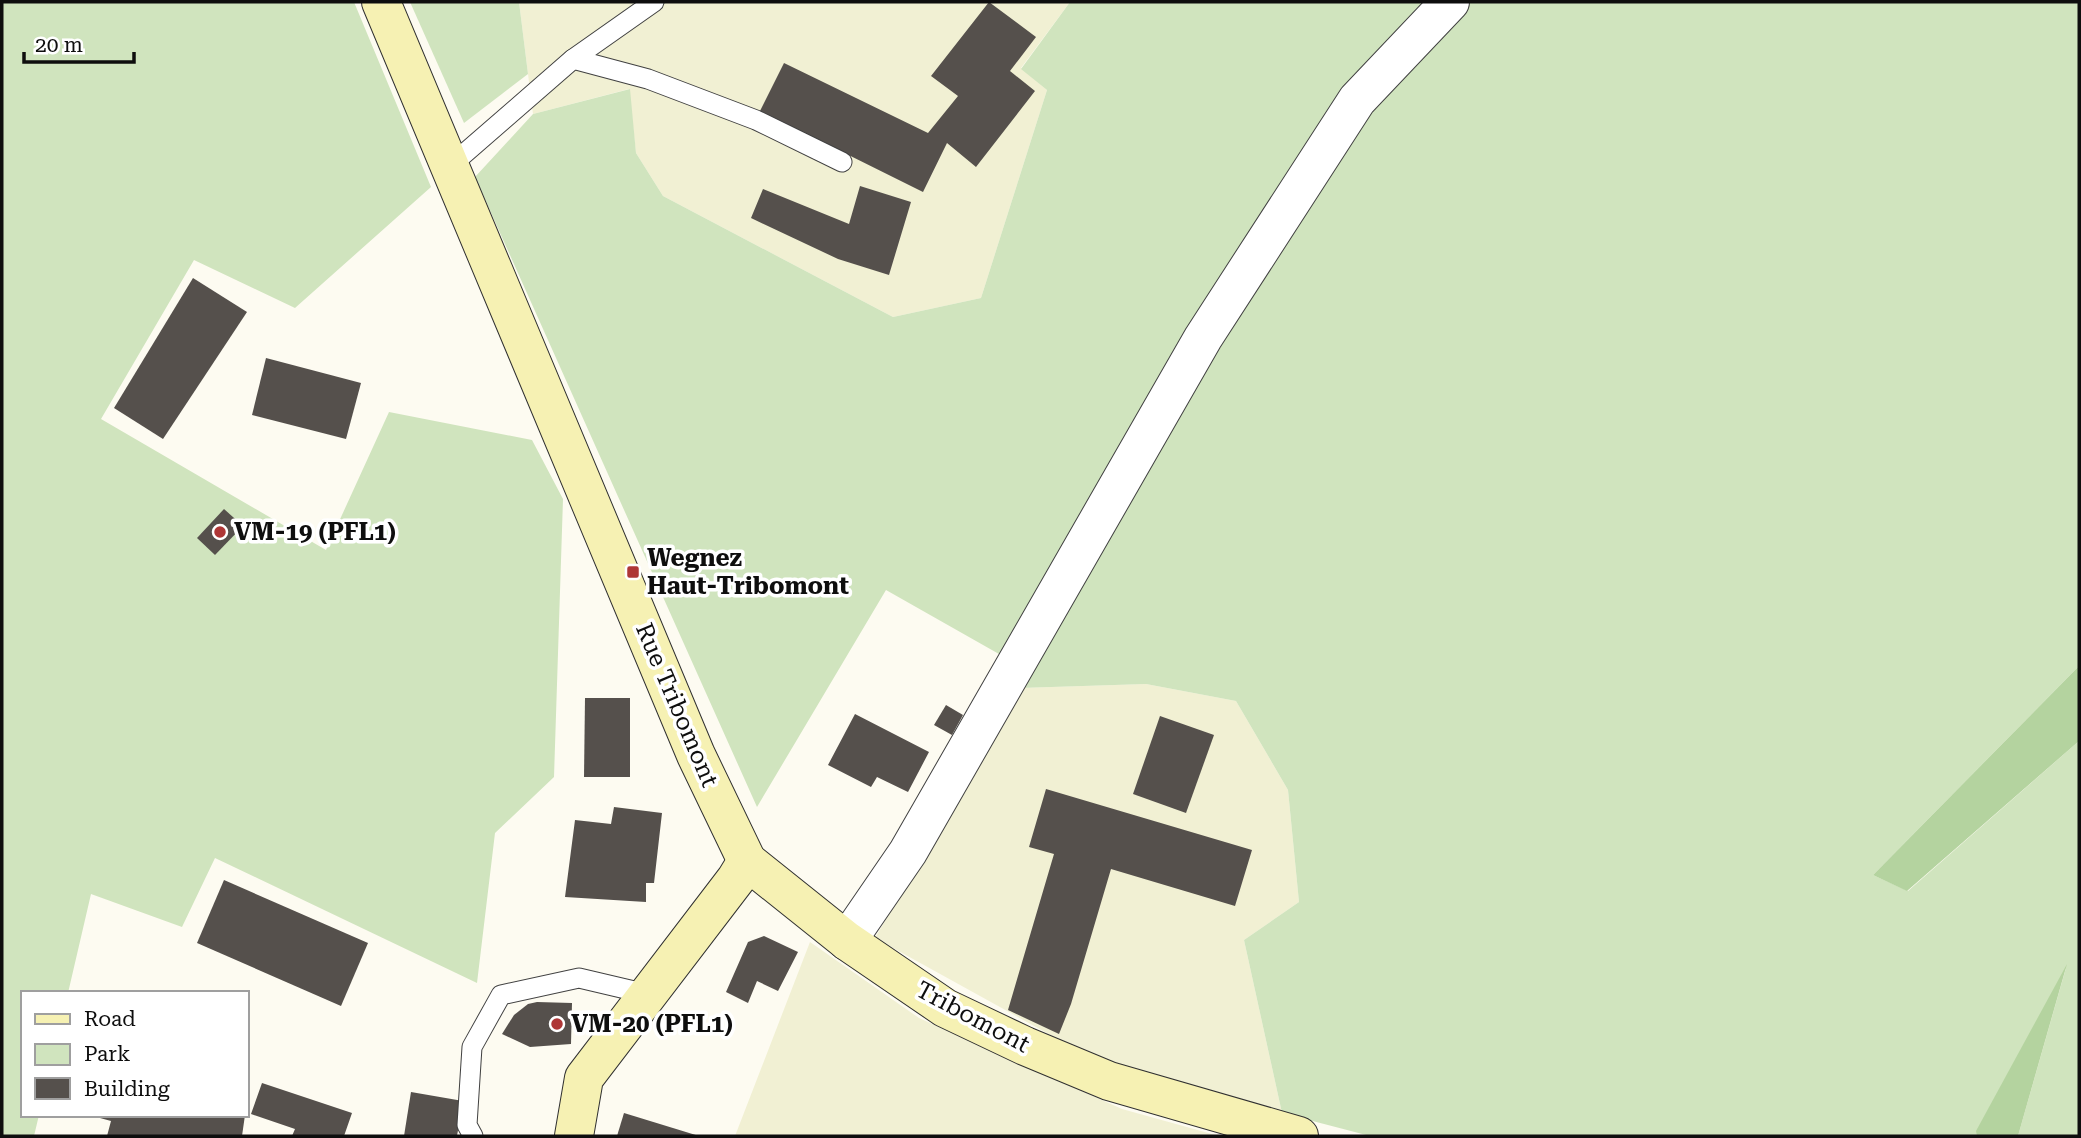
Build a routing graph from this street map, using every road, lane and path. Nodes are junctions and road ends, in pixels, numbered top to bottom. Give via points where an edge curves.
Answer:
1 (381, 2) edge
2 (654, 2) edge
3 (1450, 2) edge
4 (573, 59) junction
5 (842, 162) dead end
6 (450, 166) junction
7 (747, 861) junction
8 (847, 941) junction
9 (647, 994) junction
10 (473, 1136) edge
11 (574, 1136) edge
12 (1299, 1136) edge

1 - 6 street, Rue Tribomont
2 - 4 lane
3 - 8 street via 1357,100 1203,338 908,852
4 - 5 lane via 649,79 756,120
4 - 6 lane
6 - 7 street, Rue Tribomont via 696,755
7 - 8 street, Tribomont
7 - 9 street
8 - 12 street, Tribomont via 946,1008 1025,1046 1109,1081
9 - 10 lane via 579,978 501,995 472,1047 467,1125
9 - 11 street via 584,1078

